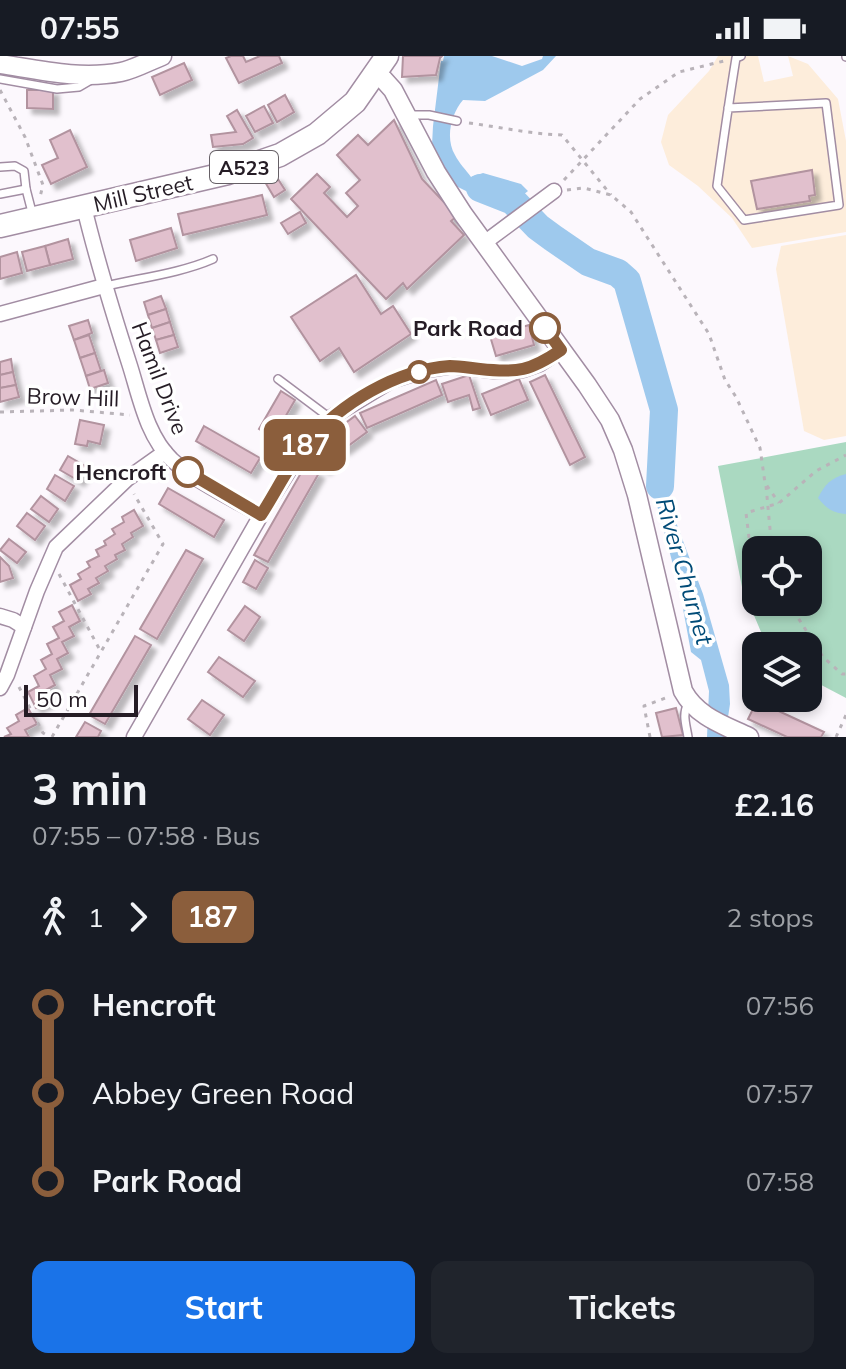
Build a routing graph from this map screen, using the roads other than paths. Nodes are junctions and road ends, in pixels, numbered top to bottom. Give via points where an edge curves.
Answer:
1 (162, 56) edge
2 (738, 57) edge
3 (0, 64) edge
4 (382, 65) edge
5 (101, 75) junction
6 (0, 79) edge
7 (728, 108) junction
8 (405, 114) junction
9 (457, 121) road end
10 (0, 167) edge
11 (26, 189) junction
12 (554, 191) road end
13 (0, 194) edge
14 (84, 207) junction
15 (34, 218) junction
16 (0, 226) edge
17 (484, 243) junction
18 (213, 259) dead end
19 (104, 286) junction
20 (0, 314) edge
21 (561, 350) junction
22 (278, 379) dead end
23 (330, 418) junction
24 (165, 452) junction
25 (261, 515) junction
26 (0, 616) edge
27 (24, 627) junction
28 (0, 688) edge
29 (686, 696) junction
30 (134, 737) edge
31 (688, 737) edge
32 (749, 737) edge

1 - 5 street
2 - 7 lane
3 - 5 street
4 - 8 street via 384,80
4 - 14 highway, Mill Street / A523 via 355,102 317,134 280,155 228,173
5 - 6 lane via 79,87 57,89
7 - 7 lane via 826,103 839,205 744,220 717,186
8 - 9 lane
8 - 17 street
10 - 11 lane via 24,171
11 - 13 lane
11 - 15 lane
12 - 17 street
14 - 15 highway, Mill Street / A523
14 - 19 street, Hamil Drive
15 - 16 highway, Mill Street / A523
17 - 21 street
18 - 19 lane
19 - 20 street
19 - 24 street, Hamil Drive via 146,416
21 - 23 street via 523,370 426,370 391,381
21 - 29 street via 610,420 623,450
22 - 23 lane
23 - 25 street via 305,445
24 - 25 street, Hamil Drive via 185,470
24 - 27 street via 56,547
25 - 30 street
26 - 27 street
27 - 28 street
29 - 31 lane
29 - 32 street via 707,717

